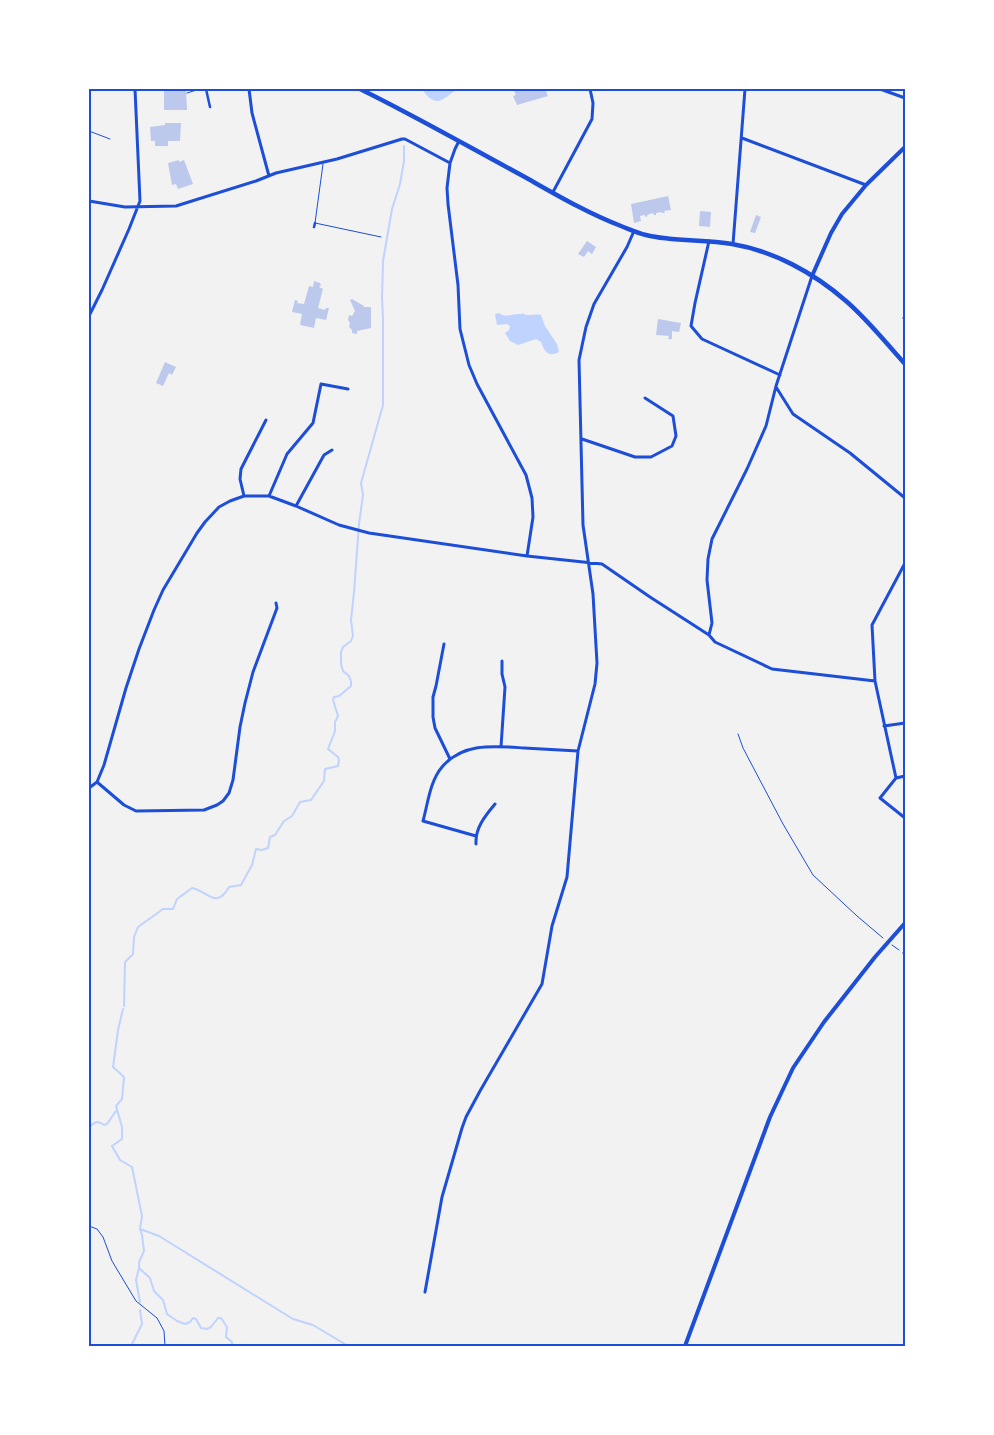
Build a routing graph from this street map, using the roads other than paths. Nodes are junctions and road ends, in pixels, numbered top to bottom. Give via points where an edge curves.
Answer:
1 (136, 89) edge
2 (205, 89) edge
3 (249, 89) edge
4 (360, 89) edge
5 (590, 89) edge
6 (745, 89) edge
7 (880, 89) edge
8 (905, 98) edge
9 (210, 107) dead end
10 (89, 131) edge
11 (742, 138) junction
12 (110, 139) dead end
13 (460, 141) junction
14 (905, 150) edge
15 (324, 161) junction
16 (450, 163) junction
17 (269, 176) junction
18 (866, 185) junction
19 (553, 192) junction
20 (89, 201) edge
21 (138, 207) junction
22 (315, 223) junction
23 (314, 227) dead end
24 (634, 231) junction
25 (381, 237) dead end
26 (710, 241) junction
27 (733, 244) junction
28 (812, 276) junction
29 (89, 316) edge
30 (905, 364) edge
31 (780, 375) junction
32 (776, 386) junction
33 (348, 389) dead end
34 (645, 398) dead end
35 (266, 420) dead end
36 (582, 439) junction
37 (332, 450) dead end
38 (244, 496) junction
39 (269, 496) junction
40 (905, 498) edge
41 (296, 506) junction
42 (527, 556) junction
43 (589, 562) junction
44 (905, 563) edge
45 (276, 603) dead end
46 (710, 635) junction
47 (444, 644) dead end
48 (502, 662) dead end
49 (875, 681) junction
50 (905, 723) edge
51 (884, 726) junction
52 (501, 747) junction
53 (578, 751) junction
54 (450, 759) junction
55 (905, 776) edge
56 (896, 778) junction
57 (97, 782) junction
58 (89, 788) edge
59 (494, 804) dead end
60 (905, 818) edge
61 (476, 836) junction
62 (476, 844) dead end
63 (905, 923) edge
64 (425, 1292) dead end
65 (685, 1346) edge

1 - 21 street
2 - 9 street
3 - 17 street
4 - 13 main road
5 - 19 street via 592,119
6 - 11 street
7 - 8 street
10 - 12 lane
11 - 18 street
11 - 27 street
13 - 16 street
13 - 19 main road
14 - 18 street
15 - 16 street via 405,139
15 - 17 street
15 - 22 lane
16 - 42 street via 447,188 460,329 477,384 526,475 533,517
17 - 21 street via 182,205
18 - 28 street via 842,214
19 - 24 main road
20 - 21 street
21 - 29 street
22 - 23 street
22 - 25 lane
24 - 26 main road via 656,237
24 - 36 street via 594,304 584,336 580,360
26 - 27 main road
26 - 31 street via 691,326 702,339
27 - 28 main road via 770,254
28 - 30 main road via 846,301
28 - 31 street
31 - 32 street
32 - 40 street via 793,414 850,453
32 - 46 street via 766,426 712,539 707,580 712,623
33 - 39 street via 321,384 314,423 288,454
34 - 36 street via 673,416 676,436 672,446 651,457 635,457
35 - 38 street via 241,469
36 - 43 street via 583,525
37 - 41 street via 324,455
38 - 39 street
38 - 57 street via 219,508 196,533 164,590 139,649
39 - 41 street
41 - 42 street via 353,529
42 - 43 street
43 - 46 street via 602,564
43 - 53 street via 597,663
44 - 49 street via 872,625
45 - 57 street via 277,608 249,685 233,780 223,801 204,810 136,811
46 - 49 street via 715,642 772,669
47 - 54 street via 433,697 433,717
48 - 52 street via 505,687
49 - 51 street
50 - 51 street
51 - 56 street
52 - 53 street
52 - 54 street via 471,748
53 - 64 street via 567,877 552,926 542,984 464,1122 442,1198
54 - 61 street via 435,779 423,821
55 - 56 street
56 - 60 street via 880,798
57 - 58 street
59 - 61 street
61 - 62 street
63 - 65 street via 824,1022 793,1068 770,1117

